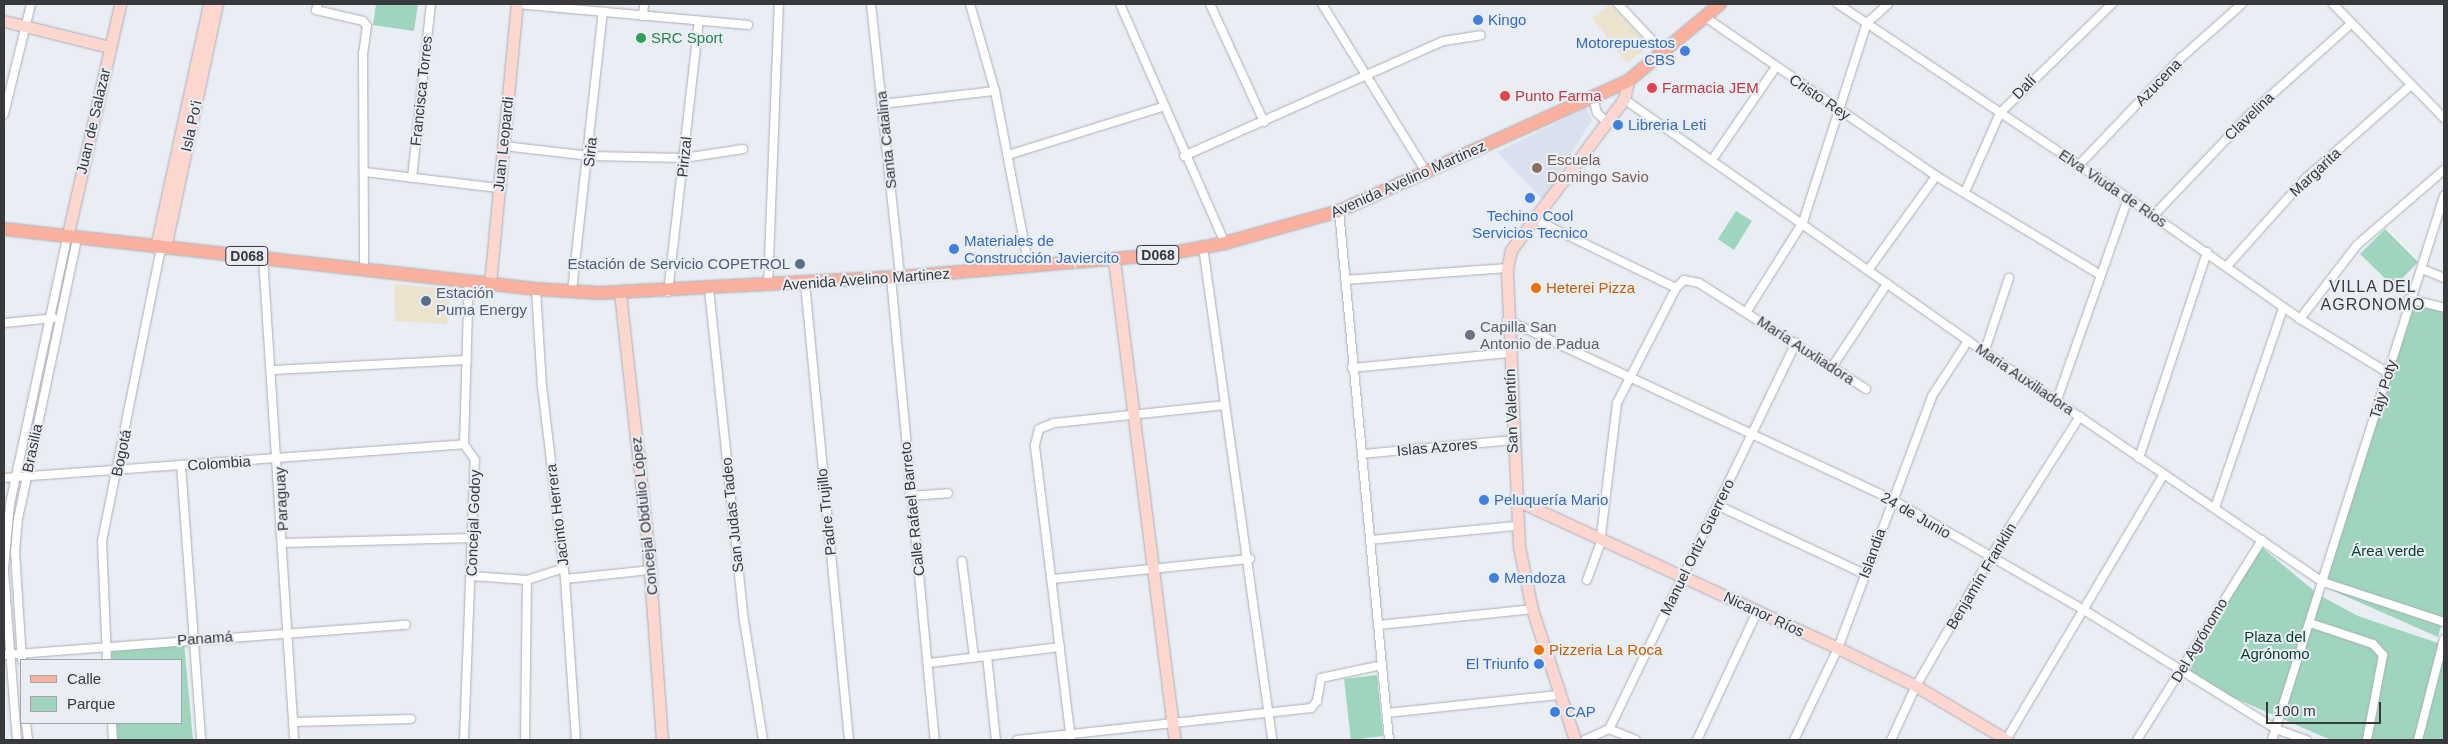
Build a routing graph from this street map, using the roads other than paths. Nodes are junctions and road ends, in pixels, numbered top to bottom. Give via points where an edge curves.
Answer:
1 (31, 4) edge
2 (120, 4) edge
3 (209, 4) edge
4 (217, 4) edge
5 (431, 4) edge
6 (517, 4) edge
7 (644, 4) edge
8 (779, 4) edge
9 (871, 4) edge
10 (970, 4) edge
11 (1120, 4) edge
12 (1210, 4) edge
13 (1322, 4) edge
14 (1618, 4) edge
15 (1720, 4) edge
16 (1838, 4) edge
17 (1888, 4) edge
18 (2112, 4) edge
19 (2242, 4) edge
20 (2333, 4) edge
21 (317, 7) edge
22 (603, 12) junction
23 (643, 16) junction
24 (1705, 17) junction
25 (4, 20) edge
26 (699, 21) junction
27 (2352, 23) junction
28 (748, 24) dead end
29 (1867, 24) junction
30 (25, 26) junction
31 (1481, 35) dead end
32 (109, 48) junction
33 (1664, 53) junction
34 (1776, 67) junction
35 (1366, 76) junction
36 (1628, 81) junction
37 (2411, 85) junction
38 (995, 91) junction
39 (1593, 97) junction
40 (1624, 99) junction
41 (882, 104) junction
42 (1164, 106) junction
43 (1837, 109) junction
44 (2000, 113) junction
45 (4, 114) edge
46 (2444, 118) edge
47 (1606, 121) junction
48 (1264, 122) junction
49 (504, 146) junction
50 (743, 149) dead end
51 (1008, 155) junction
52 (590, 156) junction
53 (1184, 156) junction
54 (684, 158) junction
55 (1712, 160) junction
56 (2079, 165) junction
57 (2444, 170) edge
58 (365, 172) junction
59 (1426, 172) junction
60 (1936, 176) junction
61 (412, 178) junction
62 (498, 188) junction
63 (1966, 192) junction
64 (2444, 196) edge
65 (2128, 198) junction
66 (1339, 211) junction
67 (2154, 215) junction
68 (1534, 219) junction
69 (1803, 222) junction
70 (4, 229) edge
71 (72, 238) junction
72 (1225, 243) junction
73 (161, 247) junction
74 (1204, 247) junction
75 (2207, 252) junction
76 (263, 257) junction
77 (1114, 260) junction
78 (2227, 266) junction
79 (1029, 267) junction
80 (1507, 268) junction
81 (364, 269) junction
82 (1868, 269) junction
83 (2422, 270) junction
84 (2101, 275) junction
85 (896, 277) junction
86 (2009, 278) dead end
87 (2444, 278) edge
88 (469, 280) junction
89 (1345, 280) junction
90 (490, 283) junction
91 (805, 283) junction
92 (1887, 284) junction
93 (768, 286) junction
94 (1676, 288) junction
95 (536, 289) junction
96 (709, 289) junction
97 (572, 291) junction
98 (668, 292) junction
99 (620, 293) junction
100 (2410, 299) junction
101 (2283, 308) junction
102 (2444, 308) edge
103 (1747, 311) junction
104 (51, 318) junction
105 (61, 318) junction
106 (2300, 319) junction
107 (1508, 320) junction
108 (4, 323) edge
109 (1968, 341) junction
110 (1796, 342) junction
111 (1985, 350) junction
112 (1509, 353) junction
113 (467, 360) junction
114 (1832, 366) junction
115 (1352, 368) junction
116 (272, 370) junction
117 (2388, 374) junction
118 (1631, 379) junction
119 (1866, 389) dead end
120 (2057, 400) junction
121 (1224, 404) junction
122 (31, 408) junction
123 (40, 411) junction
124 (1133, 415) junction
125 (2080, 416) junction
126 (1752, 433) junction
127 (1512, 440) junction
128 (464, 444) junction
129 (1362, 454) junction
130 (278, 458) junction
131 (2139, 458) junction
132 (181, 466) junction
133 (117, 470) junction
134 (2164, 474) junction
135 (25, 476) junction
136 (16, 477) junction
137 (4, 478) edge
138 (948, 493) dead end
139 (909, 496) junction
140 (1892, 499) junction
141 (1514, 500) junction
142 (1719, 506) junction
143 (2215, 508) junction
144 (1516, 526) junction
145 (1600, 537) junction
146 (473, 538) junction
147 (1370, 540) junction
148 (2262, 540) junction
149 (283, 543) junction
150 (1990, 558) junction
151 (1250, 559) junction
152 (962, 561) dead end
153 (1153, 567) junction
154 (563, 568) junction
155 (650, 570) junction
156 (4, 571) edge
157 (1682, 574) junction
158 (1865, 574) junction
159 (471, 576) junction
160 (565, 578) junction
161 (1052, 579) junction
162 (527, 580) junction
163 (1587, 580) dead end
164 (2323, 582) junction
165 (1532, 609) junction
166 (2084, 610) junction
167 (1757, 612) junction
168 (2444, 622) edge
169 (2310, 623) junction
170 (406, 625) dead end
171 (1378, 625) junction
172 (290, 634) junction
173 (192, 638) junction
174 (2444, 639) edge
175 (1060, 647) junction
176 (106, 648) junction
177 (1838, 648) junction
178 (6, 654) edge
179 (987, 656) junction
180 (22, 657) edge
181 (974, 658) junction
182 (107, 659) edge
183 (929, 663) junction
184 (1382, 665) junction
185 (2181, 669) junction
186 (1916, 686) junction
187 (1559, 695) junction
188 (1269, 713) junction
189 (1387, 713) junction
190 (411, 719) dead end
191 (293, 722) junction
192 (1174, 722) junction
193 (26, 724) edge
194 (112, 724) edge
195 (1609, 729) junction
196 (2276, 729) junction
197 (1992, 736) edge
198 (1070, 738) edge
199 (16, 740) edge
200 (28, 740) edge
201 (113, 740) edge
202 (201, 740) edge
203 (294, 740) edge
204 (464, 740) edge
205 (525, 740) edge
206 (576, 740) edge
207 (662, 740) edge
208 (763, 740) edge
209 (849, 740) edge
210 (935, 740) edge
211 (996, 740) edge
212 (1016, 740) edge
213 (1176, 740) edge
214 (1272, 740) edge
215 (1389, 740) edge
216 (1575, 740) edge
217 (1585, 740) edge
218 (1636, 740) edge
219 (1697, 740) edge
220 (1794, 740) edge
221 (1891, 740) edge
222 (2006, 740) edge
223 (2137, 740) edge
224 (2272, 740) edge
225 (2307, 740) edge
226 (2367, 740) edge
227 (2418, 740) edge

1 - 30 street
2 - 32 street, Juan de Salazar
3 - 73 street, Isla Po'i
4 - 73 street, Isla Po'i
5 - 61 street, Francisca Torres
6 - 22 street
6 - 49 street, Juan Leopardi
7 - 23 street
8 - 93 street
9 - 41 street, Santa Catalina
10 - 38 street
11 - 42 street
12 - 48 street
13 - 35 street
14 - 33 street
15 - 24 main road, Avenida Avelino Martinez / D068
16 - 29 street, Elva Viuda de Rios
17 - 29 street
18 - 44 street, Dalí via 2028,82
19 - 56 street, Azucena via 2182,58
20 - 27 street
21 - 58 street via 367,24 363,53
22 - 23 street
22 - 52 street, Siria
23 - 26 street
24 - 33 main road, Avenida Avelino Martinez / D068
24 - 34 street, Cristo Rey
25 - 30 street
26 - 28 street
26 - 54 street, Pirizal
27 - 37 street
27 - 67 street, Clavelina via 2251,113
29 - 43 street
29 - 44 street, Elva Viuda de Rios
30 - 32 street
30 - 45 street
31 - 35 street via 1444,41
32 - 71 street, Juan de Salazar
33 - 36 main road, Avenida Avelino Martinez / D068
34 - 43 street, Cristo Rey
34 - 55 street
35 - 48 street
35 - 59 street
36 - 39 main road, Avenida Avelino Martinez / D068
36 - 40 street, San Valentín
37 - 46 street
37 - 78 street, Margarita via 2306,178
38 - 41 street
38 - 51 street
39 - 47 street via 1596,113
39 - 59 main road, Avenida Avelino Martinez / D068
40 - 47 street, San Valentín
40 - 55 street, Maria Auxiliadora
41 - 85 street, Santa Catalina
42 - 51 street
42 - 53 street
43 - 60 street, Cristo Rey
43 - 69 street
44 - 56 street, Elva Viuda de Rios
44 - 63 street, Dalí
47 - 68 street, San Valentín
48 - 53 street
49 - 52 street
49 - 62 street, Juan Leopardi
50 - 54 street
51 - 79 street
52 - 54 street
52 - 97 street, Siria
53 - 72 street
54 - 98 street, Pirizal
55 - 69 street, Maria Auxiliadora
56 - 65 street, Elva Viuda de Rios
57 - 106 street via 2357,245
58 - 61 street
58 - 81 street
59 - 66 main road, Avenida Avelino Martinez / D068
60 - 63 street, Cristo Rey
60 - 82 street
61 - 62 street
62 - 90 street, Juan Leopardi
63 - 84 street, Cristo Rey
64 - 83 street, Tajy Poty
65 - 67 street, Elva Viuda de Rios
65 - 84 street
66 - 72 main road, Avenida Avelino Martinez / D068
66 - 89 street
67 - 75 street, Elva Viuda de Rios
68 - 80 street, San Valentín via 1510,250
68 - 94 street
69 - 82 street, Maria Auxiliadora
69 - 103 street
70 - 71 main road, D068
71 - 73 main road, D068
71 - 104 street, Brasilia
71 - 105 street, Brasilia
72 - 74 main road, Avenida Avelino Martinez / D068
73 - 76 main road, D068
73 - 133 street, Bogotá
74 - 77 main road, Avenida Avelino Martinez / D068
74 - 121 street
75 - 78 street, Elva Viuda de Rios
75 - 131 street
76 - 81 main road, D068
76 - 116 street, Paraguay
77 - 79 main road, Avenida Avelino Martinez / D068
77 - 124 street
78 - 101 street, Elva Viuda de Rios
79 - 85 main road, Avenida Avelino Martinez / D068
80 - 89 street
80 - 107 street, San Valentín
81 - 88 main road, D068
82 - 92 street, Maria Auxiliadora
83 - 87 street
83 - 100 street, Tajy Poty
84 - 120 street
85 - 91 main road, Avenida Avelino Martinez / D068
85 - 139 street, Calle Rafael Barreto
86 - 111 street
88 - 90 main road, D068
88 - 113 street, Concejal Godoy
89 - 115 street
90 - 95 main road, Avenida Avelino Martinez / D068
91 - 93 main road, Avenida Avelino Martinez / D068
91 - 209 street, Padre Trujillo
92 - 109 street, Maria Auxiliadora
92 - 114 street
93 - 96 main road, Avenida Avelino Martinez / D068
94 - 103 street, María Auxliadora via 1684,280 1691,279
94 - 118 street via 1643,346
95 - 97 main road, Avenida Avelino Martinez / D068
95 - 154 street, Jacinto Herrera via 542,386
96 - 98 main road, Avenida Avelino Martinez / D068
96 - 208 street, San Judas Tadeo via 744,620
97 - 99 main road, Avenida Avelino Martinez / D068
98 - 99 main road, Avenida Avelino Martinez / D068
99 - 155 street, Concejal Obdulio López
100 - 102 street
100 - 117 street, Tajy Poty
101 - 106 street, Elva Viuda de Rios
101 - 143 street
103 - 110 street, María Auxliadora
104 - 105 street
104 - 108 street
104 - 122 street, Brasilia
105 - 123 street, Brasilia
106 - 117 street, Elva Viuda de Rios
107 - 112 street, San Valentín
107 - 118 street, 24 de Junio
109 - 111 street, Maria Auxiliadora
109 - 140 street, Islandia via 1932,396
110 - 114 street, María Auxliadora
110 - 126 street, Manuel Ortiz Guerrero
111 - 120 street, Maria Auxiliadora
112 - 115 street
112 - 127 street, San Valentín
113 - 116 street
113 - 128 street, Concejal Godoy
114 - 119 street, María Auxliadora
115 - 129 street
116 - 130 street, Paraguay
117 - 164 street, Tajy Poty
118 - 126 street, 24 de Junio
118 - 145 street via 1617,403 1613,420
120 - 125 street, Maria Auxiliadora
121 - 124 street
121 - 151 street
122 - 123 street
122 - 136 street, Brasilia
123 - 135 street, Brasilia
124 - 153 street
124 - 161 street via 1054,423 1039,429 1035,445
125 - 131 street, Maria Auxiliadora
125 - 150 street, Benjamín Franklin
126 - 140 street, 24 de Junio
126 - 142 street, Manuel Ortiz Guerrero
127 - 129 street, Islas Azores
127 - 141 street, San Valentín
128 - 130 street, Colombia
128 - 146 street, Concejal Godoy via 475,460
129 - 147 street
130 - 132 street, Colombia
130 - 149 street, Paraguay
131 - 134 street, Maria Auxiliadora
132 - 133 street, Colombia
132 - 173 street
133 - 135 street, Colombia
133 - 176 street, Bogotá via 100,564
134 - 143 street, Maria Auxiliadora
134 - 166 street
135 - 136 street, Colombia
135 - 180 street, Brasilia via 15,552
136 - 137 street, Colombia
136 - 156 street, Brasilia via 5,537
138 - 139 street
139 - 183 street, Calle Rafael Barreto
140 - 150 street, 24 de Junio
140 - 158 street, Islandia
141 - 144 street, San Valentín
141 - 145 street, Nicanor Ríos
142 - 157 street, Manuel Ortiz Guerrero
142 - 158 street
143 - 148 street, Maria Auxiliadora
144 - 147 street
144 - 165 street, San Valentín
145 - 157 street, Nicanor Ríos
145 - 163 street
146 - 149 street
146 - 159 street, Concejal Godoy
147 - 171 street
148 - 164 street, Maria Auxiliadora
148 - 185 street, Del Agrónomo
149 - 172 street, Paraguay
150 - 166 street, 24 de Junio
150 - 186 street, Benjamín Franklin
151 - 153 street
151 - 188 street
152 - 181 street
153 - 161 street
153 - 192 street
154 - 160 street, Jacinto Herrera
154 - 162 street
155 - 160 street
155 - 207 street, Concejal Obdulio López
156 - 178 street, Brasilia
157 - 167 street, Nicanor Ríos
157 - 195 street, Manuel Ortiz Guerrero
158 - 177 street, Islandia
159 - 162 street
159 - 204 street, Concejal Godoy
160 - 206 street, Jacinto Herrera
161 - 175 street
162 - 205 street
164 - 168 street, Maria Auxiliadora
164 - 169 street, Tajy Poty
165 - 171 street
165 - 187 street, San Valentín
166 - 185 street, 24 de Junio
166 - 222 street
167 - 177 street, Nicanor Ríos
167 - 219 street
169 - 196 street, Tajy Poty
169 - 226 street via 2373,644 2383,655
170 - 172 street, Panamá
171 - 184 street
172 - 173 street, Panamá
172 - 191 street, Paraguay
173 - 176 street, Panamá
173 - 202 street
174 - 227 street
175 - 179 street
175 - 198 street
176 - 180 street, Panamá
176 - 182 street, Bogotá
177 - 186 street, Nicanor Ríos
177 - 220 street, Islandia
178 - 180 street, Panamá
178 - 199 street, Brasilia
179 - 181 street
179 - 211 street
181 - 183 street
183 - 210 street, Calle Rafael Barreto
184 - 188 street via 1325,676 1318,681 1317,701 1311,708
184 - 189 street
185 - 196 street, 24 de Junio
185 - 223 street, Del Agrónomo
186 - 197 street, Nicanor Ríos
186 - 221 street, Benjamín Franklin
187 - 189 street
187 - 216 street, San Valentín
188 - 192 street
188 - 214 street
189 - 215 street
190 - 191 street
191 - 203 street, Paraguay
192 - 198 street
192 - 213 street
193 - 200 street
194 - 201 street
195 - 217 street
195 - 218 street
196 - 224 street, Tajy Poty
196 - 225 street, 24 de Junio
197 - 222 street, Nicanor Ríos
198 - 212 street

